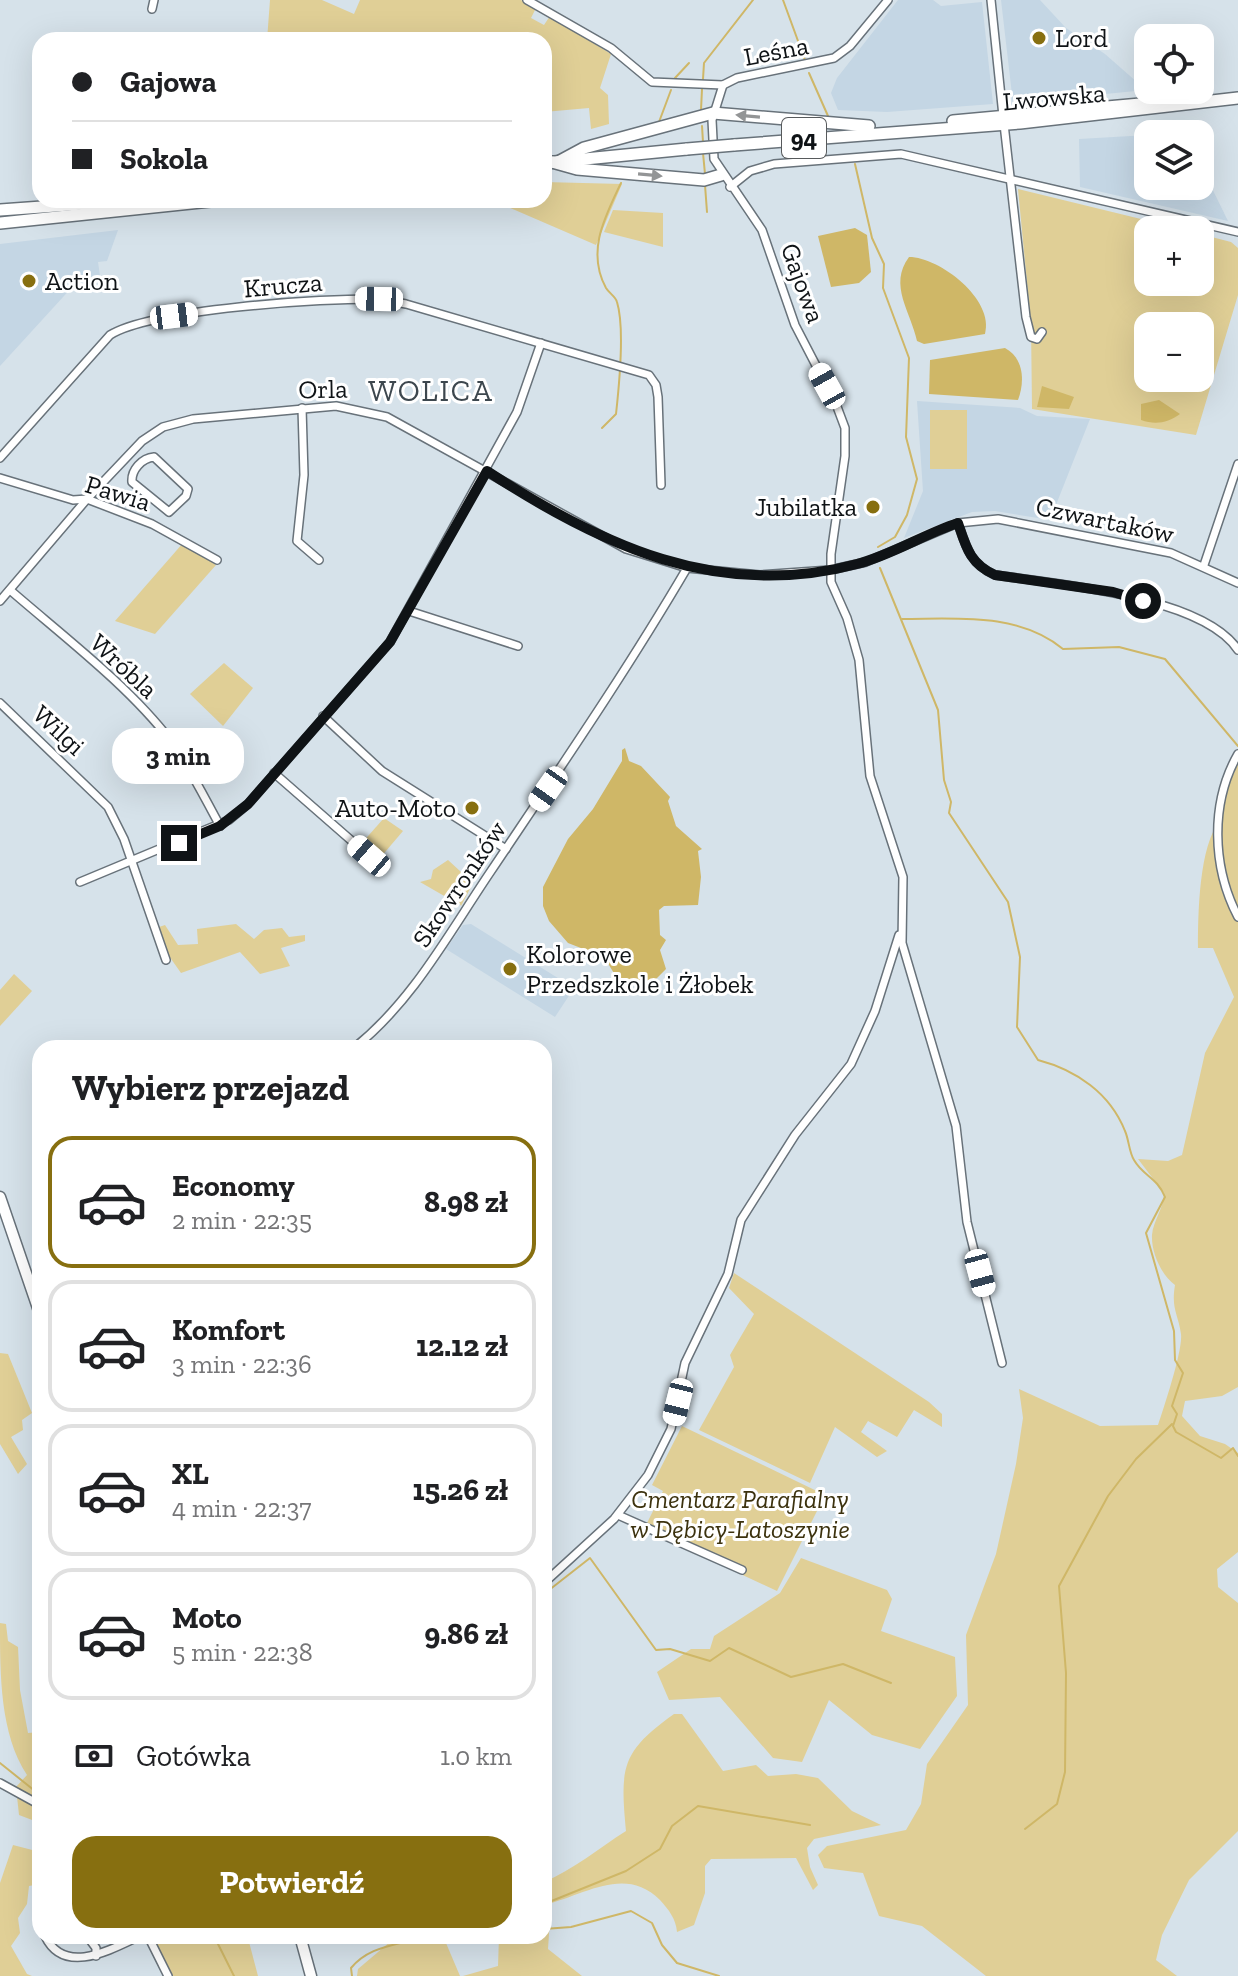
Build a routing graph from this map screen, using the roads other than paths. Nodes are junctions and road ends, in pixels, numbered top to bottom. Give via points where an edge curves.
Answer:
1 (154, 0) edge
2 (527, 0) edge
3 (888, 0) edge
4 (991, 0) edge
5 (152, 9) dead end
6 (723, 85) junction
7 (1238, 98) edge
8 (713, 113) junction
9 (1003, 120) junction
10 (904, 127) junction
11 (873, 132) junction
12 (714, 159) joint
13 (1007, 160) junction
14 (552, 162) edge
15 (552, 162) edge
16 (552, 162) edge
17 (992, 174) junction
18 (721, 175) junction
19 (1010, 179) junction
20 (730, 187) junction
21 (32, 208) edge
22 (143, 208) edge
23 (0, 210) edge
24 (0, 223) edge
25 (1238, 232) edge
26 (1042, 332) dead end
27 (541, 343) junction
28 (302, 408) junction
29 (0, 458) edge
30 (1238, 464) edge
31 (487, 471) junction
32 (0, 478) edge
33 (131, 479) joint
34 (661, 485) dead end
35 (87, 499) junction
36 (958, 523) junction
37 (217, 560) dead end
38 (319, 560) dead end
39 (1204, 565) junction
40 (687, 568) junction
41 (830, 570) junction
42 (1238, 583) edge
43 (10, 590) junction
44 (0, 601) edge
45 (409, 611) junction
46 (518, 646) dead end
47 (1238, 650) edge
48 (0, 703) edge
49 (323, 716) junction
50 (1238, 754) edge
51 (274, 773) junction
52 (220, 826) junction
53 (506, 849) junction
54 (369, 856) dead end
55 (132, 862) junction
56 (80, 882) dead end
57 (1238, 917) edge
58 (900, 929) junction
59 (166, 960) dead end
60 (364, 1040) edge
61 (0, 1197) edge
62 (32, 1286) edge
63 (1002, 1363) dead end
64 (618, 1515) junction
65 (742, 1570) dead end
66 (552, 1576) edge
67 (0, 1783) edge
68 (32, 1801) edge
69 (51, 1944) edge
70 (93, 1944) edge
71 (122, 1944) edge
72 (152, 1944) edge
73 (302, 1944) edge
74 (96, 1956) junction
75 (168, 1976) edge
76 (311, 1976) edge

1 - 5 street
2 - 6 street via 615,51 652,82
3 - 6 street, Leśna via 834,58
4 - 9 street
6 - 8 street, Leśna
7 - 9 main road, Lwowska / 94
10 -> 8 main road
8 - 12 street, Leśna
8 - 14 main road
9 - 10 main road, Lwowska / 94
9 - 11 main road, Lwowska / 94
9 - 13 street
10 - 11 main road, Lwowska / 94
11 - 15 main road, Lwowska / 94, bridge
12 - 18 street, Gajowa
13 - 17 street
13 - 19 street
16 -> 18 main road via 704,180
17 - 19 street
17 - 20 street via 886,154 759,167
18 - 20 street, Gajowa
19 - 25 street
19 - 26 street via 1026,317 1031,337 1037,339
20 - 41 street, Gajowa via 760,225 795,325 842,416 845,456
21 - 23 main road
22 - 24 main road
27 - 29 street, Krucza via 379,299 146,320 110,335
27 - 31 street via 517,412
27 - 34 street, Krucza via 649,375 656,385
28 - 31 street, Orla via 336,406 387,417
28 - 35 street, Orla via 163,427 142,441
28 - 38 street via 304,475 297,541
30 - 39 street
31 - 40 street, Orla via 626,549
31 - 45 street
32 - 35 street, Pawia via 73,500
33 - 33 street via 146,458 154,457 187,492 166,512
35 - 37 street, Pawia via 152,524
35 - 43 street, Orla
36 - 39 street, Czwartaków via 998,519 1144,546
36 - 41 street
36 - 47 street via 968,554 987,571 1113,592 1173,609 1213,627
39 - 42 street, Czwartaków
40 - 41 street, Orla via 760,575
40 - 53 street, Skowronków
41 - 58 street, Gajowa via 861,671 873,789 899,858 904,887
43 - 44 street, Orla
43 - 52 street, Wróbla via 169,739
45 - 46 street
45 - 49 street via 390,642
48 - 55 street, Wilgi via 97,793 117,822
49 - 51 street
49 - 53 street via 382,771
50 - 57 street via 1221,793 1218,821 1222,869
51 - 52 street
51 - 54 street
52 - 55 street
53 - 60 street, Skowronków via 410,993
55 - 56 street
55 - 59 street, Wilgi
58 - 63 street via 956,1126 967,1222
58 - 64 street via 856,1055 795,1135 741,1220 728,1274 682,1371 671,1429 648,1475
61 - 62 street
64 - 65 street
64 - 66 street
67 - 68 street
69 - 74 street via 60,1956
70 - 74 street
71 - 74 street
72 - 75 street
73 - 76 street

